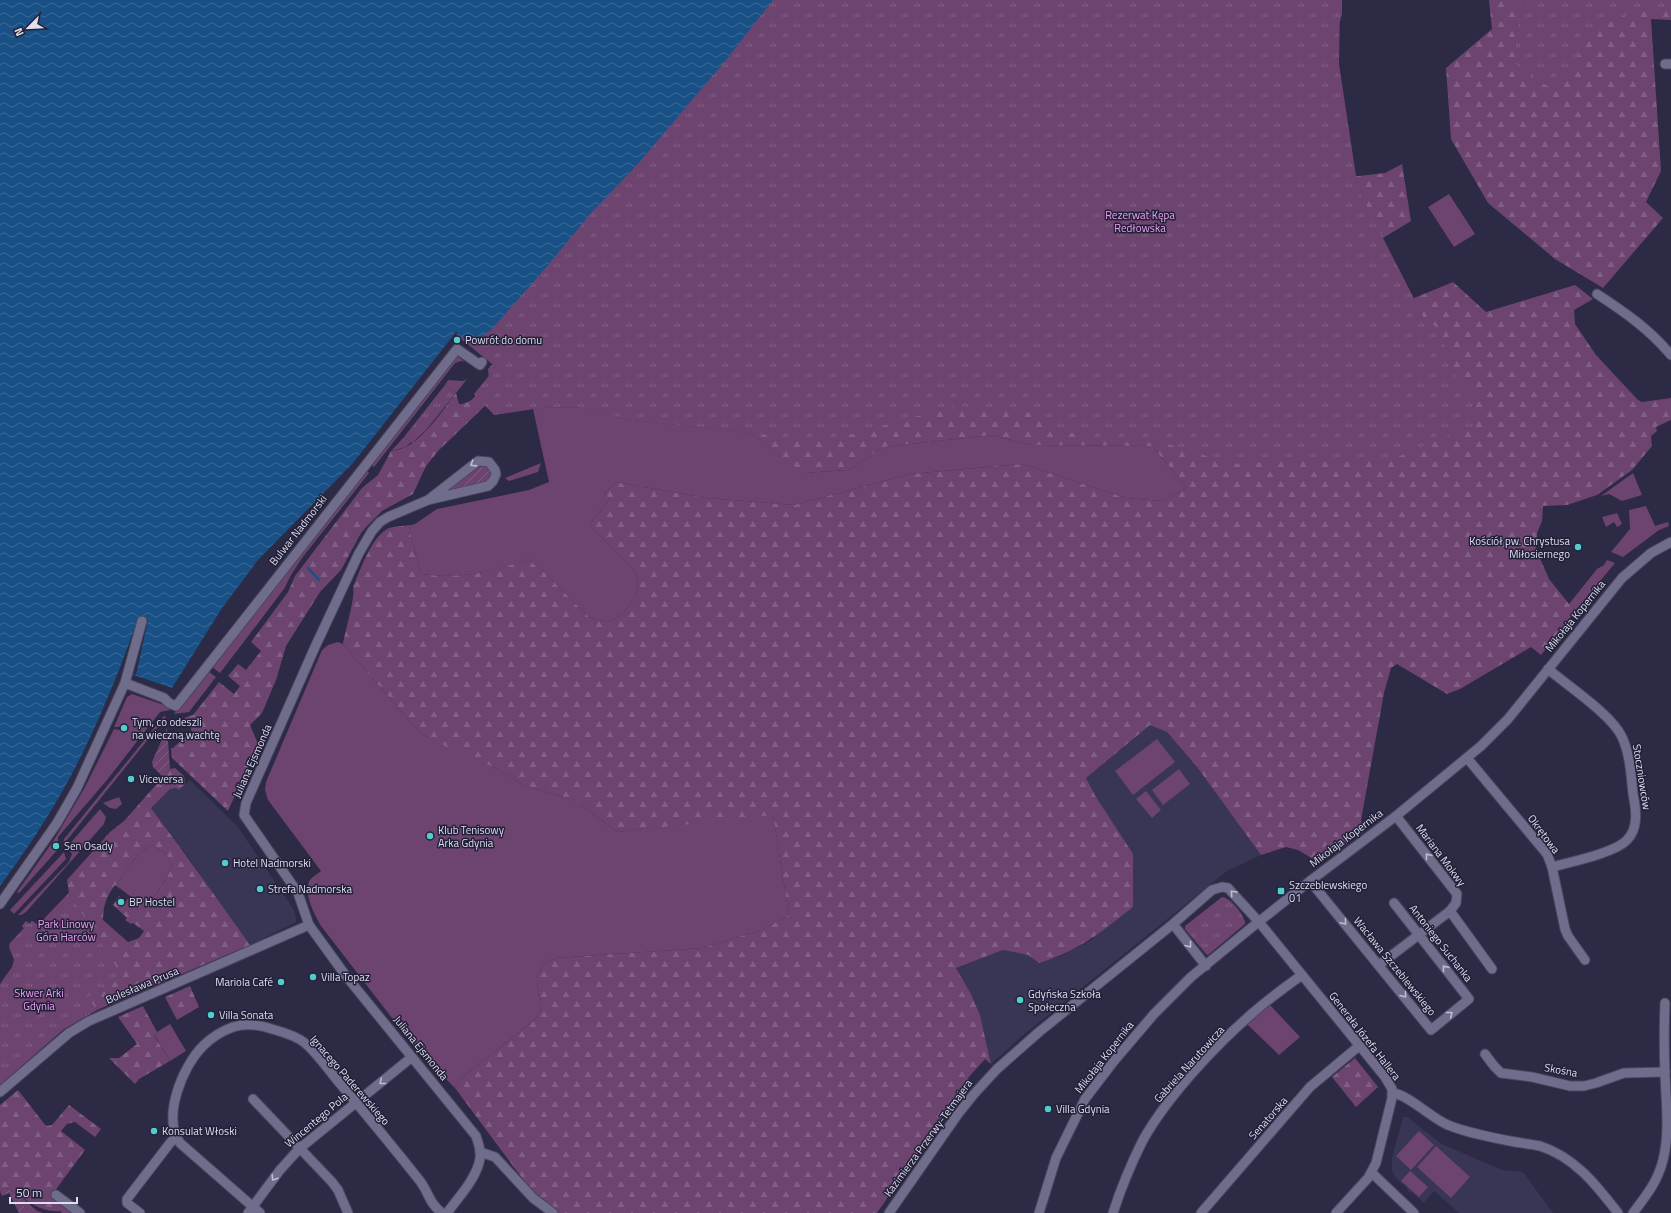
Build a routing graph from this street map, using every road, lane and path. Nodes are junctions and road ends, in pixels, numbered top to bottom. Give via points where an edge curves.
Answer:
1 (1597, 294) dead end
2 (1671, 355) edge
3 (482, 362) dead end
4 (428, 500) junction
5 (1671, 542) edge
6 (142, 621) dead end
7 (1548, 669) junction
8 (125, 683) junction
9 (1467, 758) junction
10 (1396, 816) junction
11 (1552, 867) junction
12 (1310, 881) junction
13 (1394, 903) dead end
14 (0, 904) edge
15 (1450, 911) junction
16 (1259, 922) junction
17 (1173, 924) junction
18 (309, 925) junction
19 (1418, 934) junction
20 (1584, 960) dead end
21 (1379, 964) junction
22 (1206, 966) junction
23 (1492, 969) dead end
24 (1302, 975) junction
25 (1469, 999) joint
26 (1666, 1003) dead end
27 (1359, 1046) junction
28 (1485, 1054) dead end
29 (412, 1057) junction
30 (1665, 1072) junction
31 (0, 1092) edge
32 (1393, 1093) junction
33 (253, 1099) dead end
34 (356, 1102) junction
35 (176, 1137) junction
36 (300, 1149) junction
37 (480, 1152) junction
38 (1372, 1173) junction
39 (56, 1195) dead end
40 (250, 1210) edge
41 (80, 1213) edge
42 (140, 1213) edge
43 (260, 1213) edge
44 (348, 1213) edge
45 (442, 1213) edge
46 (447, 1213) edge
47 (552, 1213) edge
48 (889, 1213) edge
49 (1039, 1213) edge
50 (1113, 1213) edge
51 (1202, 1213) edge
52 (1336, 1213) edge
53 (1414, 1213) edge
54 (1618, 1213) edge
55 (1633, 1213) edge

1 - 2 street via 1634,319
3 - 8 street, Bulwar Nadmorski via 480,365 457,350 176,706 164,698
4 -> 4 street, Juliana Ejsmonda via 488,486 496,474 494,466 485,460 474,463
4 - 18 street, Juliana Ejsmonda via 388,517 372,531 315,647 246,803 244,815 247,821 298,893
5 - 7 street, Mikołaja Kopernika via 1651,553 1626,574
6 - 8 street
7 - 9 street, Mikołaja Kopernika via 1508,719
7 - 11 street, Stoczniowców via 1605,715 1619,731 1627,751 1636,816 1632,833 1622,844
8 - 14 street via 77,788 57,823
9 - 10 street, Mikołaja Kopernika
9 - 11 street, Okrętowa via 1547,854
10 - 12 street, Mikołaja Kopernika
15 -> 10 street, Mariana Mokwy via 1456,904 1458,894
11 - 20 street, Okrętowa via 1565,929
12 - 16 street, Mikołaja Kopernika
12 -> 21 street, Wacława Szczeblewskiego
13 - 19 street, Antoniego Suchanka
15 - 19 street
15 - 23 street
16 -> 17 street, Kazimierza Przerwy-Tetmajera via 1228,888 1222,887 1212,890
16 - 22 street, Mikołaja Kopernika
16 - 24 street, Generała Józefa Hallera
17 -> 22 street
17 - 48 street, Kazimierza Przerwy-Tetmajera via 997,1069 958,1114
18 - 29 street, Juliana Ejsmonda via 346,976
18 - 31 street, Bolesława Prusa via 89,1021 70,1032
19 - 21 street
25 -> 19 street, Antoniego Suchanka
21 -> 25 street, Wacława Szczeblewskiego via 1431,1030
22 - 49 street, Mikołaja Kopernika via 1154,1014 1114,1060 1085,1099 1056,1158
24 - 27 street, Generała Józefa Hallera
24 - 50 street, Gabriela Narutowicza via 1238,1027 1211,1053 1171,1099 1144,1140 1126,1177
26 - 30 street
27 - 32 street, Generała Józefa Hallera via 1389,1084
27 - 51 street, Senatorska via 1310,1087
28 - 30 street, Skośna via 1501,1072 1570,1086 1590,1084 1624,1073
29 -> 34 street, Wincentego Pola
29 - 37 street, Juliana Ejsmonda via 474,1132
30 - 55 street via 1667,1140 1663,1161 1652,1188
32 - 38 street, Generała Józefa Hallera
32 - 54 street via 1463,1131 1540,1146 1569,1160 1596,1185
33 - 36 street
34 - 35 street, Ignacego Paderewskiego via 305,1043 272,1029 253,1025 233,1027 212,1038 192,1059 175,1098 173,1120
34 - 36 street, Wincentego Pola
34 - 45 street, Ignacego Paderewskiego via 421,1183 432,1204
35 - 40 street
35 - 42 street via 127,1199 127,1202
36 -> 40 street, Wincentego Pola via 280,1170
36 - 44 street via 338,1190
37 - 46 street via 479,1163 473,1176
37 - 47 street via 494,1157 533,1198
38 - 52 street
38 - 53 street
39 - 41 street
40 - 43 street

